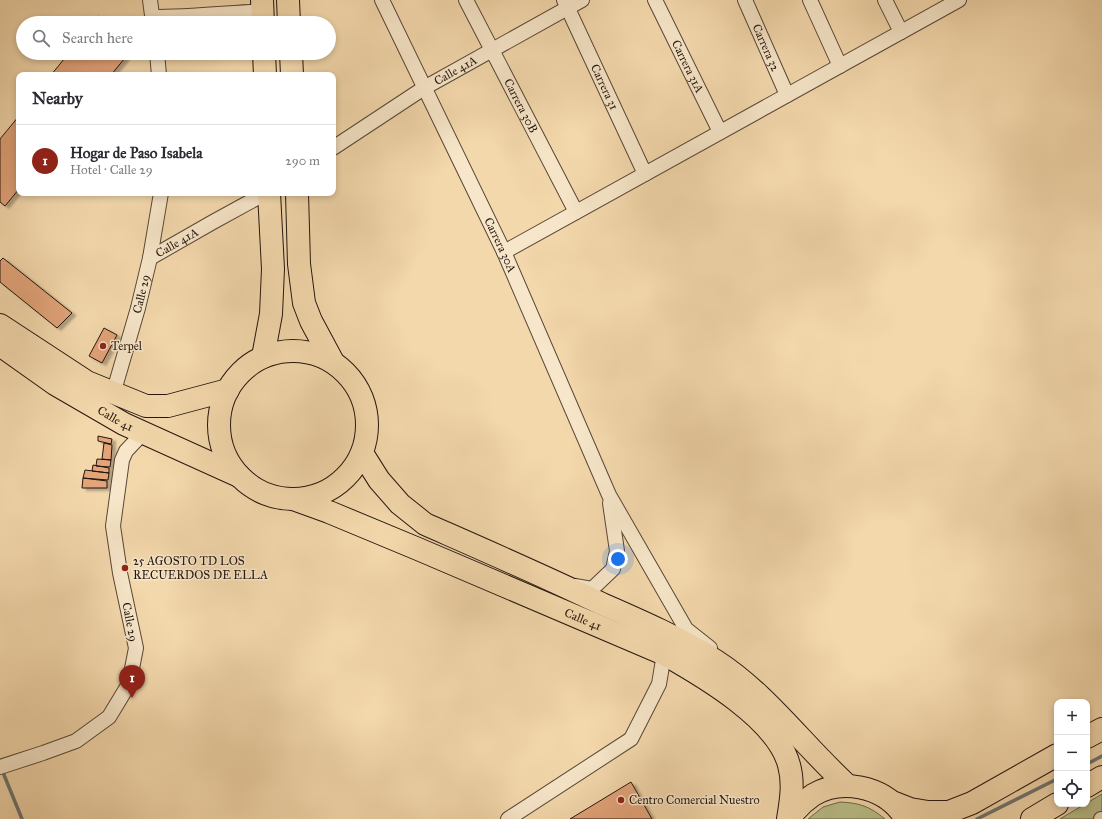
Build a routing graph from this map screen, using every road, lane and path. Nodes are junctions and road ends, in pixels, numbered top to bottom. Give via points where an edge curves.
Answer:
1 (150, 0) edge
2 (288, 0) edge
3 (382, 0) edge
4 (466, 0) edge
5 (582, 0) edge
6 (655, 0) edge
7 (745, 0) edge
8 (810, 0) edge
9 (885, 0) edge
10 (959, 0) edge
11 (566, 3) edge
12 (263, 11) edge
13 (152, 16) edge
14 (189, 16) edge
15 (289, 16) edge
16 (901, 32) junction
17 (492, 50) junction
18 (158, 60) edge
19 (264, 60) edge
20 (291, 60) edge
21 (840, 66) junction
22 (160, 72) edge
23 (265, 72) edge
24 (292, 72) edge
25 (424, 88) junction
26 (787, 95) junction
27 (720, 132) junction
28 (336, 146) edge
29 (645, 174) junction
30 (160, 196) edge
31 (262, 196) edge
32 (268, 196) edge
33 (297, 196) edge
34 (576, 212) junction
35 (504, 252) junction
36 (150, 258) junction
37 (0, 325) edge
38 (0, 345) edge
39 (263, 357) junction
40 (333, 362) junction
41 (228, 390) junction
42 (113, 394) junction
43 (144, 432) junction
44 (362, 453) junction
45 (239, 476) junction
46 (609, 495) junction
47 (294, 499) junction
48 (559, 584) junction
49 (664, 654) junction
50 (766, 703) junction
51 (1102, 729) edge
52 (1090, 735) edge
53 (1054, 757) edge
54 (0, 768) edge
55 (1102, 777) edge
56 (1090, 784) edge
57 (848, 786) junction
58 (892, 802) junction
59 (1054, 806) edge
60 (508, 819) edge
61 (788, 819) edge
62 (906, 819) edge
63 (1032, 819) edge

1 - 13 street
2 - 15 main road
3 - 25 street, Carrera 30A
4 - 17 street, Carrera 30B
5 - 11 street, Calle 41A
6 - 27 street, Carrera 31A
7 - 26 street, Carrera 32
8 - 21 street
9 - 16 street
10 - 16 street
11 - 17 street, Calle 41A
11 - 29 street, Carrera 31
12 - 14 street
16 - 21 street
17 - 25 street, Calle 41A
17 - 34 street, Carrera 30B
18 - 22 street
19 - 23 main road
20 - 24 main road
21 - 26 street
25 - 28 street, Calle 41A
25 - 35 street, Carrera 30A
26 - 27 street
27 - 29 street
29 - 34 street
30 - 36 street, Calle 29
31 - 36 street, Calle 41A
32 - 39 main road via 273,269 271,314
33 - 40 main road via 299,264 304,303
34 - 35 street
35 - 46 street, Carrera 30A
36 - 42 street, Calle 29
37 - 42 main road, Calle 41 via 74,374
38 - 43 main road, Calle 41 via 55,384 124,424
39 - 40 main road via 299,351 316,354
39 - 41 main road via 237,377
40 - 44 main road via 357,386 364,402 367,419
41 - 42 main road, Calle 41 via 168,406 146,406
41 - 45 main road via 221,407 220,438 228,461
43 - 45 main road, Calle 41
43 - 54 street, Calle 29 via 126,451 122,460 113,526 136,648 130,684 109,717 76,741
44 - 47 main road via 340,483 318,495
44 - 48 main road, Calle 41 via 379,480 400,504 425,524
45 - 47 main road via 258,491 270,496
46 - 48 street via 617,551 613,570 592,589
46 - 50 street via 686,629 752,682
47 - 49 main road, Calle 41
48 - 50 main road, Calle 41 via 675,637 716,662 746,684
49 - 60 street via 659,684 631,739
49 - 61 main road, Calle 41 via 724,690 771,732 782,747 792,778
50 - 57 main road, Calle 41
51 - 52 main road
53 - 58 main road via 979,799 949,812 910,809
55 - 56 main road
57 - 58 main road via 871,790
57 - 61 main road via 836,787 814,795
58 - 62 main road
59 - 63 main road

